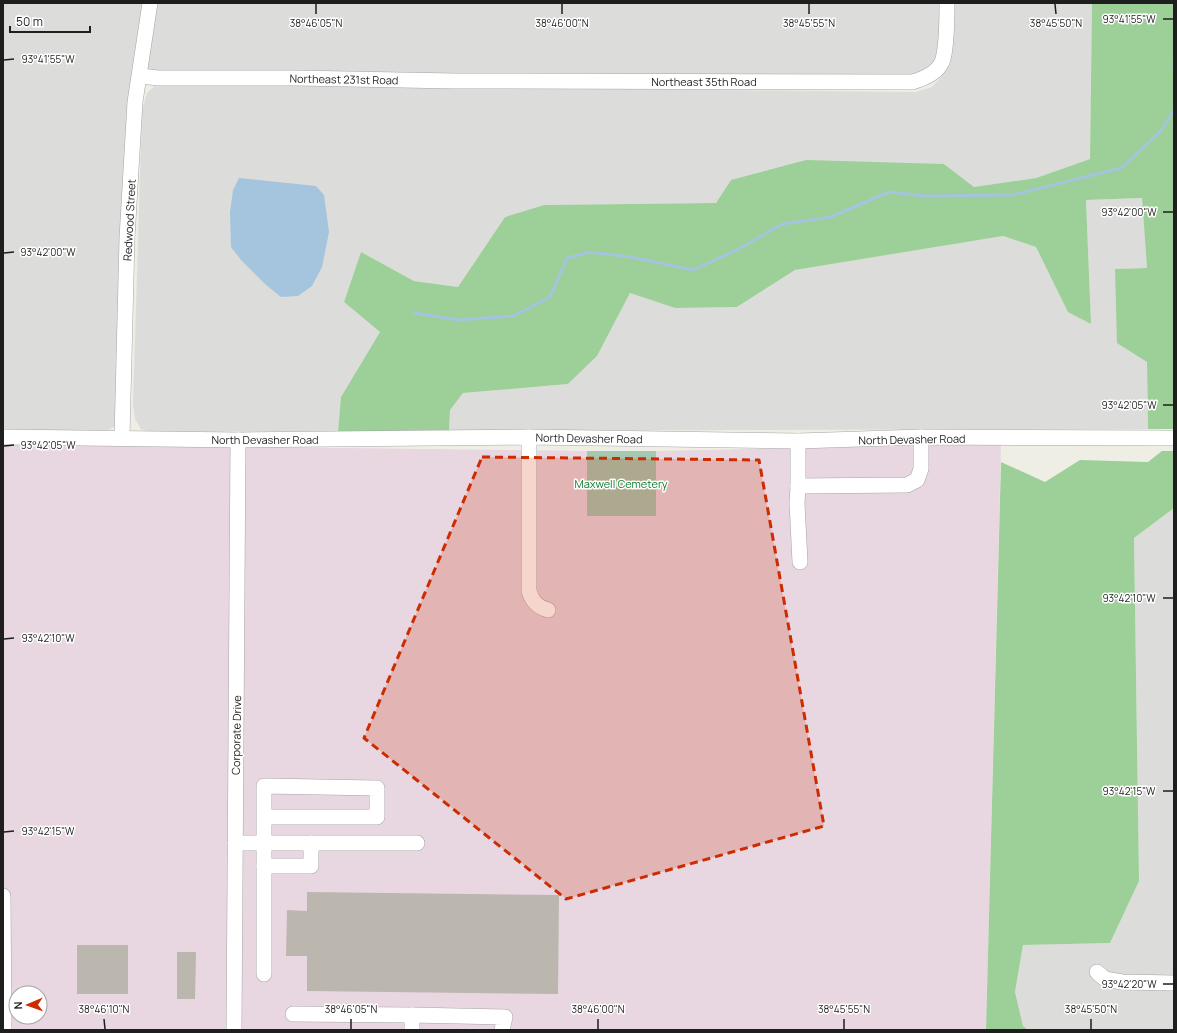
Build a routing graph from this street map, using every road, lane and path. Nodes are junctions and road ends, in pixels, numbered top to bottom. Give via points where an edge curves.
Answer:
1 (150, 3) edge
2 (947, 3) edge
3 (140, 76) junction
4 (549, 80) joint
5 (3, 437) edge
6 (529, 437) junction
7 (921, 437) junction
8 (122, 438) junction
9 (1174, 438) edge
10 (238, 440) junction
11 (798, 441) junction
12 (798, 486) junction
13 (800, 562) dead end
14 (548, 610) dead end
15 (264, 817) junction
16 (235, 843) junction
17 (264, 843) junction
18 (311, 843) junction
19 (417, 843) dead end
20 (264, 866) junction
21 (3, 896) edge
22 (1097, 972) dead end
23 (264, 974) dead end
24 (1174, 982) edge
25 (293, 1014) dead end
26 (412, 1023) edge
27 (4, 1030) edge
28 (234, 1030) edge
29 (502, 1030) edge

1 - 3 street, Redwood Street
2 - 4 street, Northeast 35th Road via 942,62 928,76 912,82
3 - 4 street, Northeast 231st Road
3 - 8 street, Redwood Street via 135,102 127,238
5 - 8 street, North Devasher Road
6 - 10 street, North Devasher Road
6 - 11 street, North Devasher Road
6 - 14 street via 529,591 536,604
7 - 9 street, North Devasher Road
7 - 11 street, North Devasher Road
7 - 12 street via 921,468 917,480 907,485
8 - 10 street, North Devasher Road
10 - 16 street, Corporate Drive
11 - 12 street
12 - 13 street
15 - 15 street via 264,786 377,788 377,817
15 - 17 street
16 - 17 street
16 - 28 street, Corporate Drive
17 - 18 street
17 - 20 street
18 - 19 street
18 - 20 street via 311,866
20 - 23 street
21 - 27 street
22 - 24 street via 1105,979 1122,982
25 - 26 street
26 - 29 street via 505,1016

